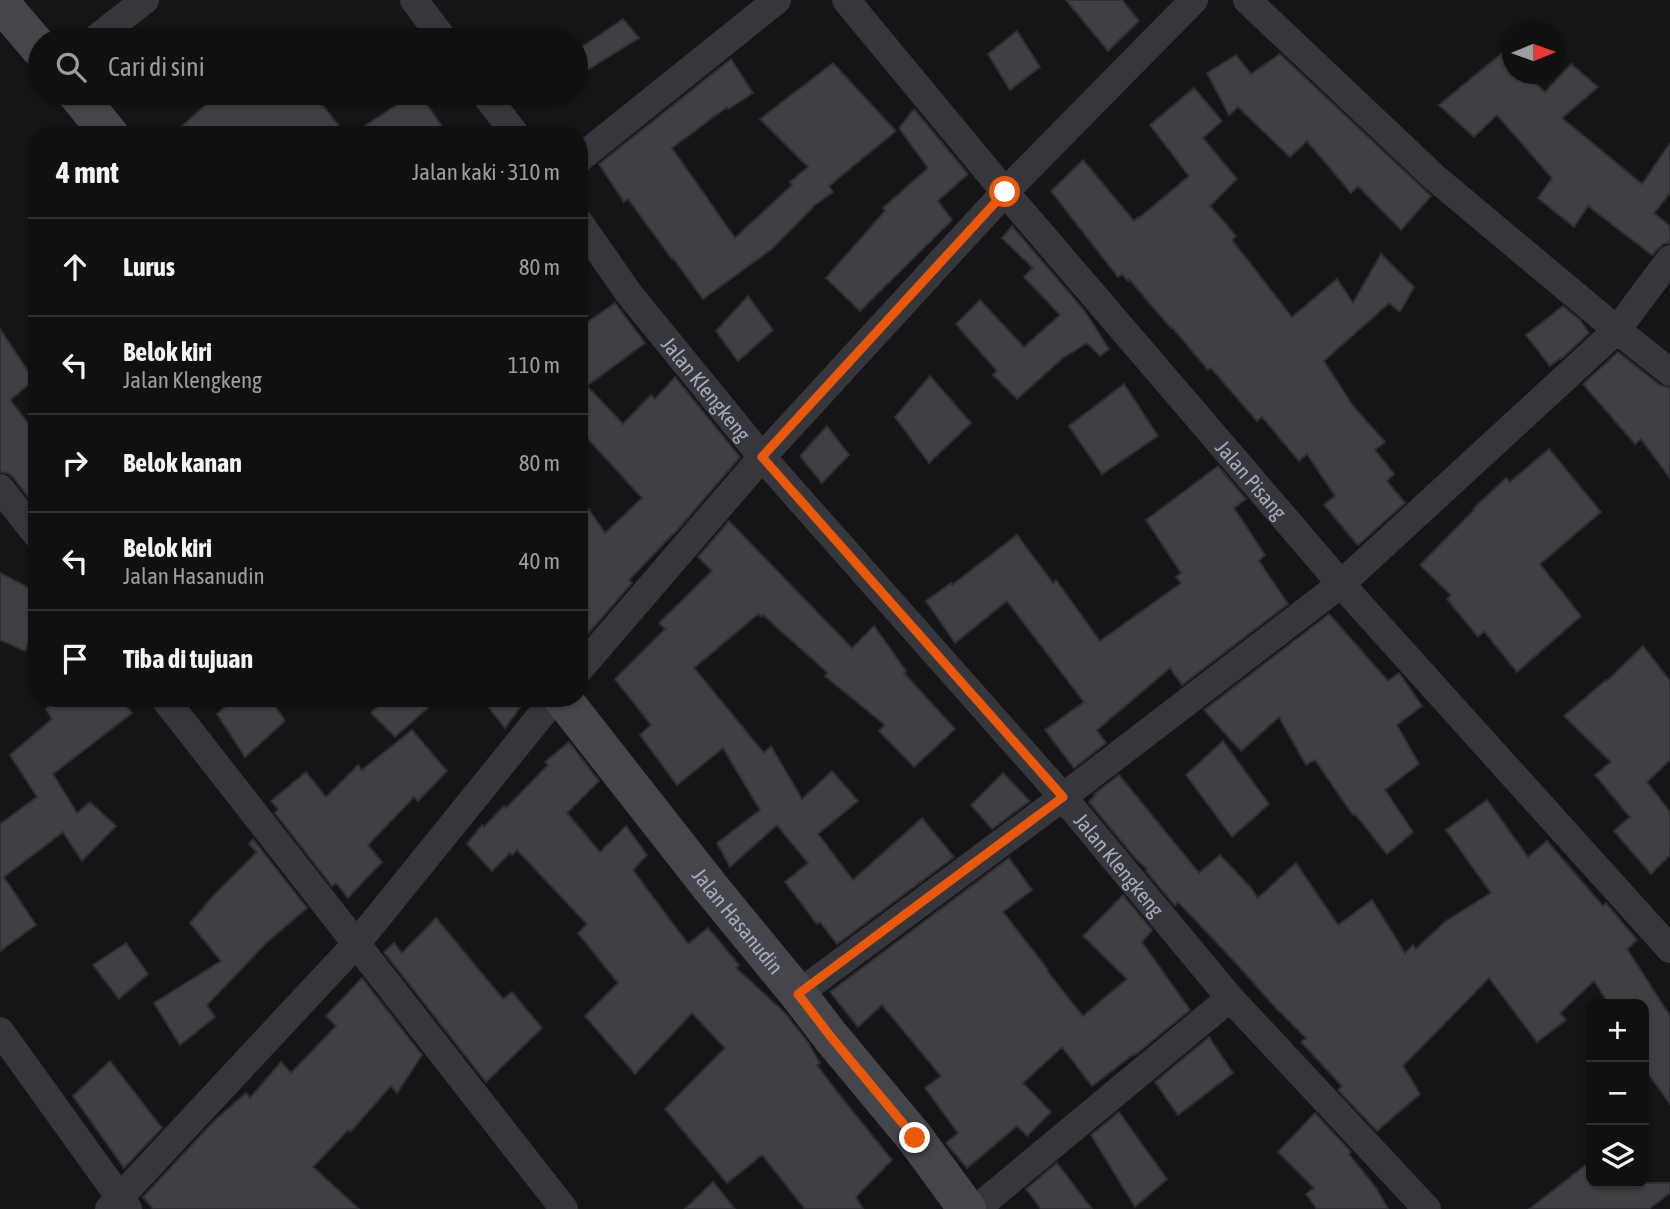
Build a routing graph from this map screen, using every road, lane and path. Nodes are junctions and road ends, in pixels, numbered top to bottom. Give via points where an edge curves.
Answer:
1 (145, 0) edge
2 (414, 0) edge
3 (777, 0) edge
4 (846, 0) edge
5 (1194, 0) edge
6 (1247, 0) edge
7 (0, 2) edge
8 (109, 28) edge
9 (435, 28) edge
10 (28, 35) edge
11 (86, 105) edge
12 (493, 105) edge
13 (103, 126) edge
14 (509, 126) edge
15 (588, 152) edge
16 (1005, 192) junction
17 (588, 235) edge
18 (1670, 259) edge
19 (1617, 330) junction
20 (1670, 372) edge
21 (762, 457) junction
22 (0, 488) edge
23 (28, 524) edge
24 (1341, 584) junction
25 (588, 660) edge
26 (171, 707) edge
27 (548, 707) edge
28 (569, 707) edge
29 (1063, 797) junction
30 (356, 944) junction
31 (1670, 949) edge
32 (798, 994) junction
33 (1230, 998) junction
34 (0, 1031) edge
35 (119, 1206) edge
36 (564, 1209) edge
37 (967, 1209) edge
38 (976, 1209) edge
39 (1427, 1209) edge

1 - 8 street
2 - 9 street
3 - 15 street
4 - 16 street, Jalan Pisang
5 - 16 street
6 - 19 street via 1434,177
7 - 10 main road
11 - 13 main road
12 - 14 street
16 - 21 street
16 - 24 street, Jalan Pisang
17 - 21 street, Jalan Klengkeng via 630,296
18 - 19 street
19 - 20 street
19 - 24 street
21 - 25 street
21 - 29 street, Jalan Klengkeng
22 - 23 street
24 - 29 street
24 - 31 street, Jalan Pisang
26 - 30 street
27 - 30 street
28 - 32 main road, Jalan Hasanudin
29 - 32 street
29 - 33 street, Jalan Klengkeng
30 - 35 street
30 - 36 street
32 - 37 main road, Jalan Hasanudin
33 - 38 street
33 - 39 street, Jalan Klengkeng
34 - 35 street

